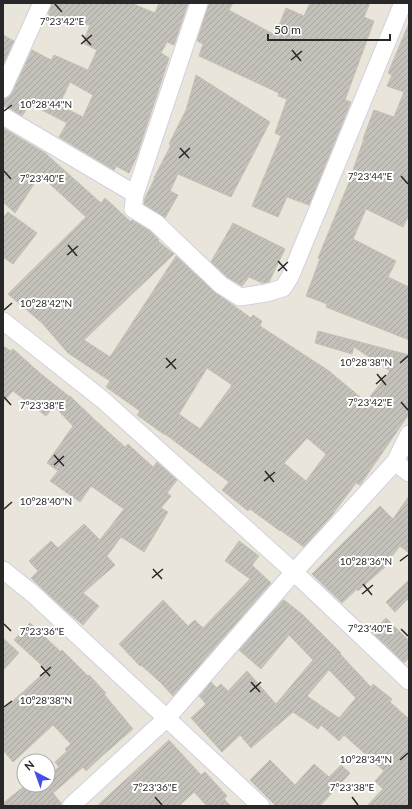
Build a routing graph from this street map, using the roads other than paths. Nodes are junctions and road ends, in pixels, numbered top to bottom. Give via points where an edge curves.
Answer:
1 (42, 3) edge
2 (199, 3) edge
3 (403, 3) edge
4 (3, 89) edge
5 (3, 116) edge
6 (135, 194) junction
7 (3, 322) edge
8 (409, 434) edge
9 (395, 462) junction
10 (409, 473) edge
11 (3, 570) edge
12 (294, 572) junction
13 (409, 681) edge
14 (166, 718) junction
15 (71, 806) edge
16 (261, 806) edge

1 - 4 street
2 - 6 street
3 - 6 street via 290,277 283,288 240,298 221,285 156,224 134,209
5 - 6 street
7 - 12 street via 103,400
8 - 9 street
9 - 10 street
9 - 12 street
11 - 14 street via 33,594
12 - 13 street
12 - 14 street
14 - 15 street
14 - 16 street

